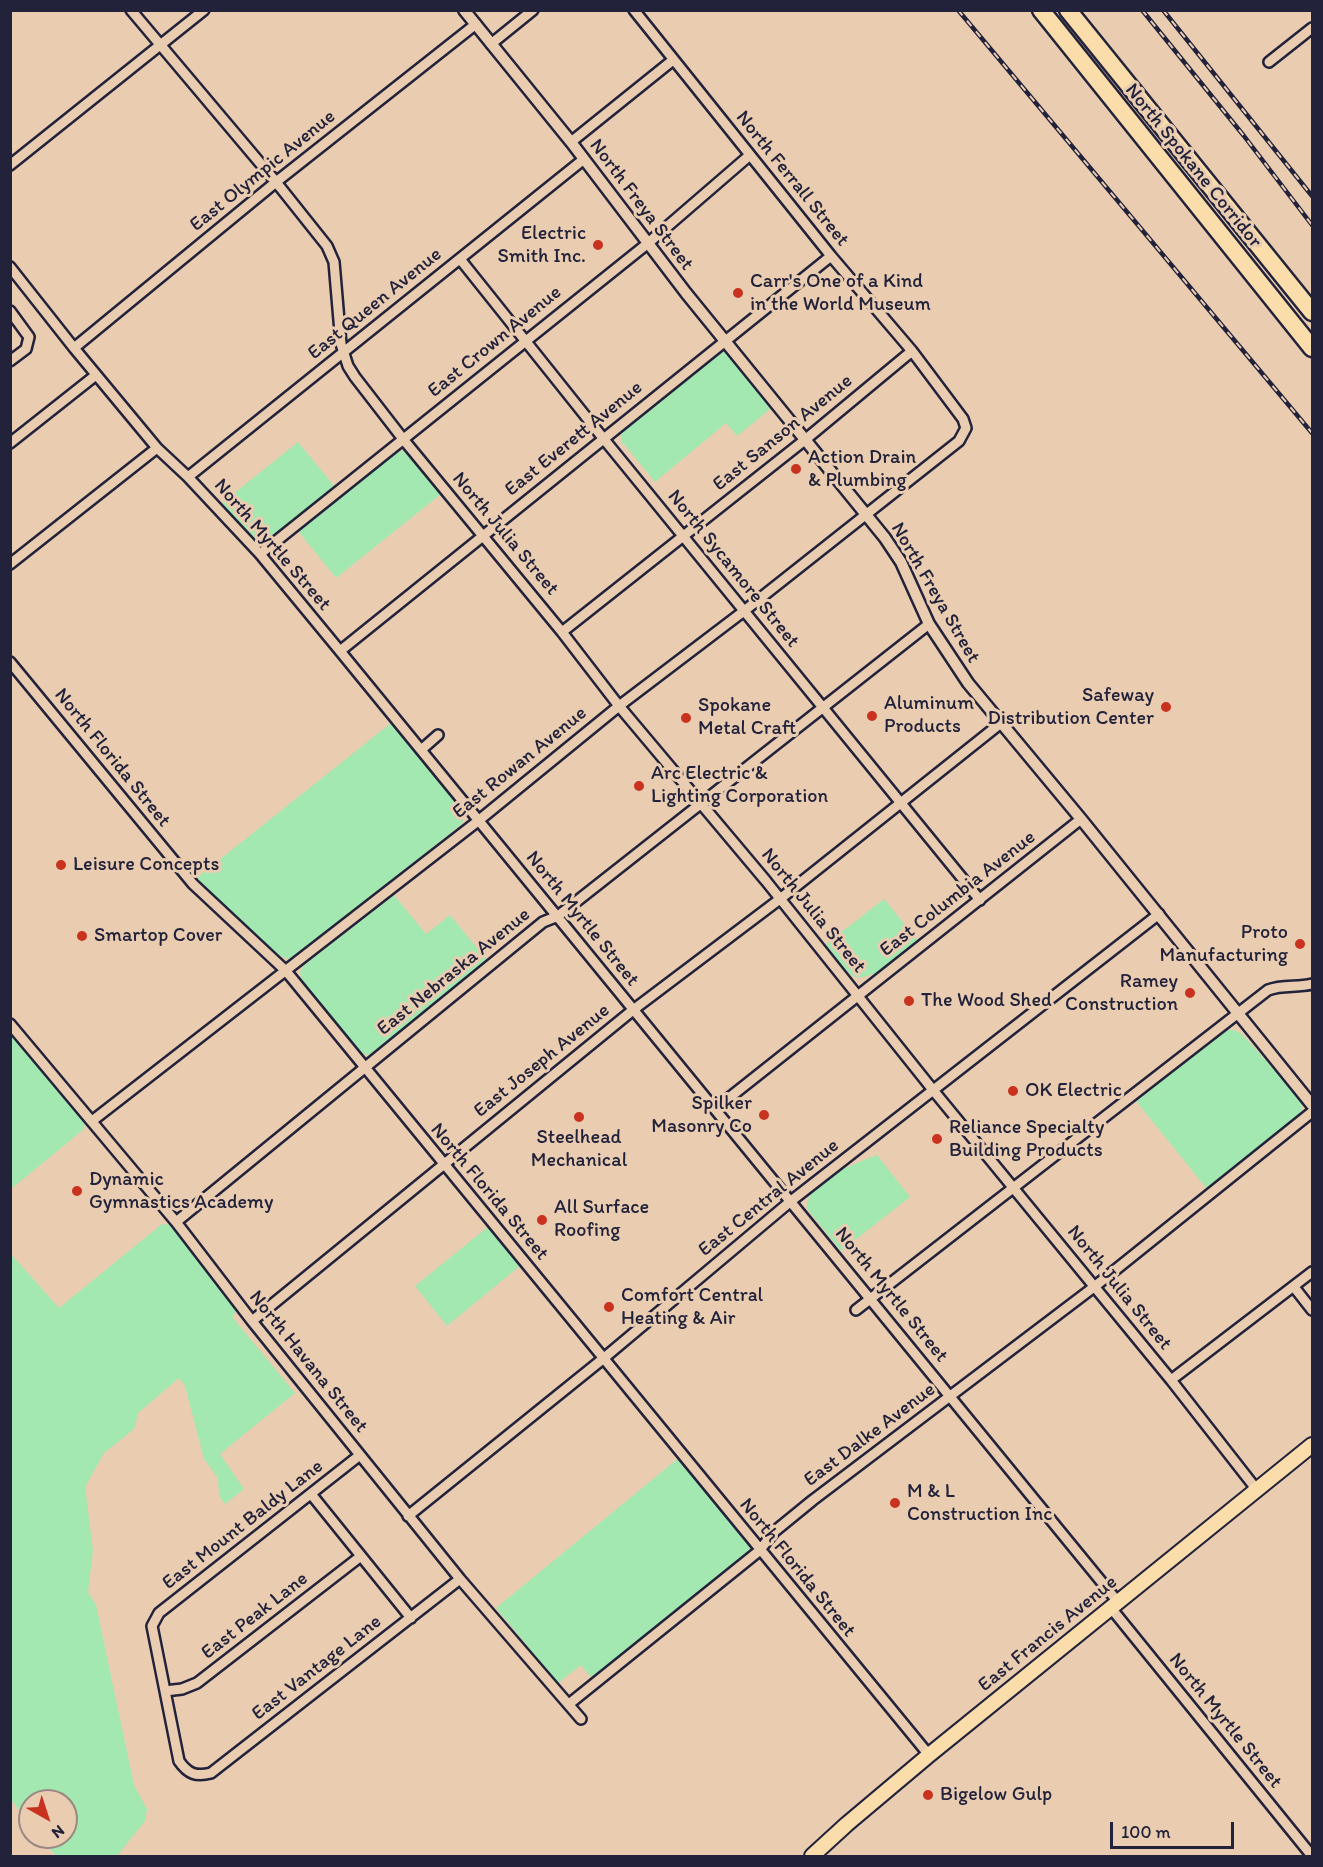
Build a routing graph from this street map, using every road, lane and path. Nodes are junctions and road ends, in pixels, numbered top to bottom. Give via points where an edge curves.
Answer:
1 (131, 10) edge
2 (204, 10) edge
3 (464, 10) edge
4 (533, 10) edge
5 (634, 10) edge
6 (1039, 10) edge
7 (1071, 10) edge
8 (476, 24) junction
9 (1312, 28) edge
10 (491, 44) junction
11 (160, 45) junction
12 (673, 60) junction
13 (1269, 62) dead end
14 (571, 142) junction
15 (750, 155) junction
16 (584, 159) junction
17 (10, 165) edge
18 (276, 182) junction
19 (647, 244) junction
20 (831, 256) junction
21 (460, 258) junction
22 (10, 267) edge
23 (10, 311) edge
24 (1312, 312) edge
25 (526, 340) junction
26 (724, 341) junction
27 (74, 348) junction
28 (1312, 348) edge
29 (912, 351) junction
30 (344, 352) junction
31 (10, 361) edge
32 (96, 375) junction
33 (966, 428) joint
34 (603, 438) junction
35 (403, 439) junction
36 (806, 439) junction
37 (10, 443) edge
38 (157, 448) junction
39 (188, 477) junction
40 (867, 514) junction
41 (483, 535) junction
42 (684, 536) junction
43 (260, 555) junction
44 (10, 564) edge
45 (744, 611) junction
46 (929, 624) junction
47 (562, 632) junction
48 (340, 651) junction
49 (10, 662) edge
50 (619, 706) junction
51 (823, 707) junction
52 (1001, 723) junction
53 (438, 735) dead end
54 (421, 750) junction
55 (701, 802) junction
56 (900, 802) junction
57 (1081, 819) junction
58 (478, 821) junction
59 (780, 898) junction
60 (980, 900) junction
61 (1159, 914) junction
62 (558, 916) junction
63 (286, 971) junction
64 (1312, 984) edge
65 (858, 996) junction
66 (633, 1010) junction
67 (1239, 1012) junction
68 (10, 1024) edge
69 (364, 1068) junction
70 (933, 1090) junction
71 (1312, 1105) edge
72 (716, 1109) junction
73 (1312, 1112) edge
74 (92, 1121) junction
75 (443, 1165) junction
76 (1013, 1186) junction
77 (791, 1201) junction
78 (176, 1222) junction
79 (1312, 1272) edge
80 (1094, 1287) junction
81 (1294, 1287) junction
82 (872, 1299) junction
83 (856, 1310) dead end
84 (1312, 1310) edge
85 (252, 1322) junction
86 (604, 1358) junction
87 (1171, 1380) junction
88 (951, 1397) junction
89 (1312, 1445) edge
90 (360, 1455) junction
91 (1257, 1490) junction
92 (311, 1494) junction
93 (408, 1516) junction
94 (759, 1551) junction
95 (361, 1556) junction
96 (460, 1579) junction
97 (1115, 1605) junction
98 (411, 1618) junction
99 (165, 1691) junction
100 (568, 1704) junction
101 (581, 1719) dead end
102 (929, 1755) junction
103 (812, 1857) edge
104 (1312, 1857) edge

1 - 11 street, North Julia Street
2 - 11 street
3 - 8 street, North Freya Street
4 - 10 street
5 - 12 street, North Ferrall Street
6 - 28 highway, North Spokane Corridor
7 - 24 highway, North Spokane Corridor
8 - 10 street, North Freya Street
8 - 18 street, East Olympic Avenue
9 - 13 street
10 - 14 street, North Freya Street
11 - 17 street
11 - 18 street, North Julia Street
12 - 14 street
12 - 15 street, North Ferrall Street
14 - 16 street, North Freya Street
15 - 19 street, East Crown Avenue
15 - 20 street, North Ferrall Street
16 - 19 street, North Freya Street
16 - 21 street, East Queen Avenue
18 - 27 street, East Olympic Avenue
18 - 30 street, North Julia Street via 330,252
19 - 25 street, East Crown Avenue
19 - 26 street, North Freya Street
20 - 26 street, East Everett Avenue
20 - 29 street, North Ferrall Street
21 - 25 street, North Sycamore Street
21 - 30 street, East Queen Avenue
22 - 27 street, North Myrtle Street
23 - 31 street via 29,336 26,348
25 - 34 street, North Sycamore Street
25 - 35 street, East Crown Avenue
26 - 34 street, East Everett Avenue
26 - 36 street, North Freya Street
27 - 32 street, North Myrtle Street
29 - 33 street, North Ferrall Street
29 - 36 street, East Sanson Avenue
30 - 35 street, North Julia Street via 355,377
30 - 39 street, East Queen Avenue
32 - 37 street
32 - 38 street, North Myrtle Street
33 - 40 street, East Rowan Avenue via 959,441
34 - 41 street, East Everett Avenue
34 - 42 street, North Sycamore Street
35 - 41 street, North Julia Street
35 - 43 street, East Crown Avenue
36 - 40 street, North Freya Street
36 - 42 street, East Sanson Avenue
38 - 39 street, North Myrtle Street
38 - 44 street
39 - 43 street, North Myrtle Street
40 - 45 street, East Rowan Avenue
40 - 46 street, North Freya Street via 901,562
41 - 47 street, North Julia Street
41 - 48 street, East Everett Avenue
42 - 45 street, North Sycamore Street
42 - 47 street, East Sanson Avenue
43 - 48 street, North Myrtle Street
45 - 50 street, East Rowan Avenue
45 - 51 street, North Sycamore Street
46 - 51 street, East Nebraska Avenue
46 - 52 street, North Freya Street via 968,683
47 - 50 street, North Julia Street
48 - 54 street, North Myrtle Street
49 - 63 street, North Florida Street via 193,885
50 - 55 street, North Julia Street
50 - 58 street, East Rowan Avenue
51 - 55 street, East Nebraska Avenue
51 - 56 street, North Sycamore Street
52 - 56 street, East Joseph Avenue
52 - 57 street, North Freya Street
53 - 54 street
54 - 58 street, North Myrtle Street
55 - 59 street, North Julia Street
55 - 62 street, East Nebraska Avenue
56 - 59 street, East Joseph Avenue
56 - 60 street, North Sycamore Street
57 - 60 street, East Columbia Avenue
57 - 61 street, North Freya Street
58 - 62 street, North Myrtle Street
58 - 63 street, East Rowan Avenue
59 - 65 street, North Julia Street
59 - 66 street, East Joseph Avenue
60 - 65 street, East Columbia Avenue
61 - 67 street, North Freya Street
61 - 70 street, East Central Avenue
62 - 66 street, North Myrtle Street
62 - 69 street, East Nebraska Avenue via 543,922
63 - 69 street, North Florida Street
63 - 74 street, East Rowan Avenue
64 - 67 street via 1274,987
65 - 70 street, North Julia Street
65 - 72 street, East Columbia Avenue
66 - 72 street, North Myrtle Street
66 - 75 street, East Joseph Avenue
67 - 71 street, North Freya Street
67 - 76 street
68 - 74 street, North Havana Street
69 - 75 street, North Florida Street
69 - 78 street, East Nebraska Avenue
70 - 76 street, North Julia Street
70 - 77 street, East Central Avenue
72 - 77 street, North Myrtle Street
73 - 80 street, East Dalke Avenue
74 - 78 street, North Havana Street
75 - 85 street, East Joseph Avenue
75 - 86 street, North Florida Street
76 - 80 street, North Julia Street
76 - 82 street
77 - 82 street, North Myrtle Street
77 - 86 street, East Central Avenue
78 - 85 street, North Havana Street
79 - 81 street
80 - 87 street, North Julia Street
80 - 88 street, East Dalke Avenue
81 - 84 street
81 - 87 street
82 - 83 street
82 - 88 street, North Myrtle Street
85 - 90 street, North Havana Street
86 - 93 street, East Central Avenue
86 - 94 street, North Florida Street
87 - 91 street, North Julia Street
88 - 94 street, East Dalke Avenue via 813,1500 775,1531
88 - 97 street, North Myrtle Street
89 - 91 main road, East Francis Avenue
90 - 92 street, East Mount Baldy Lane
90 - 93 street, North Havana Street
91 - 97 main road, East Francis Avenue
92 - 95 street
92 - 99 street, East Mount Baldy Lane via 159,1613 152,1626
93 - 96 street, North Havana Street
94 - 100 street, East Dalke Avenue
94 - 102 street, North Florida Street
95 - 98 street
95 - 99 street, East Peak Lane via 197,1683
96 - 98 street, East Vantage Lane
96 - 100 street, North Havana Street
97 - 102 main road, East Francis Avenue
97 - 104 street, North Myrtle Street
98 - 99 street, East Vantage Lane via 211,1773 201,1776 193,1775 179,1761
100 - 101 street, North Havana Street
102 - 103 main road, East Francis Avenue

